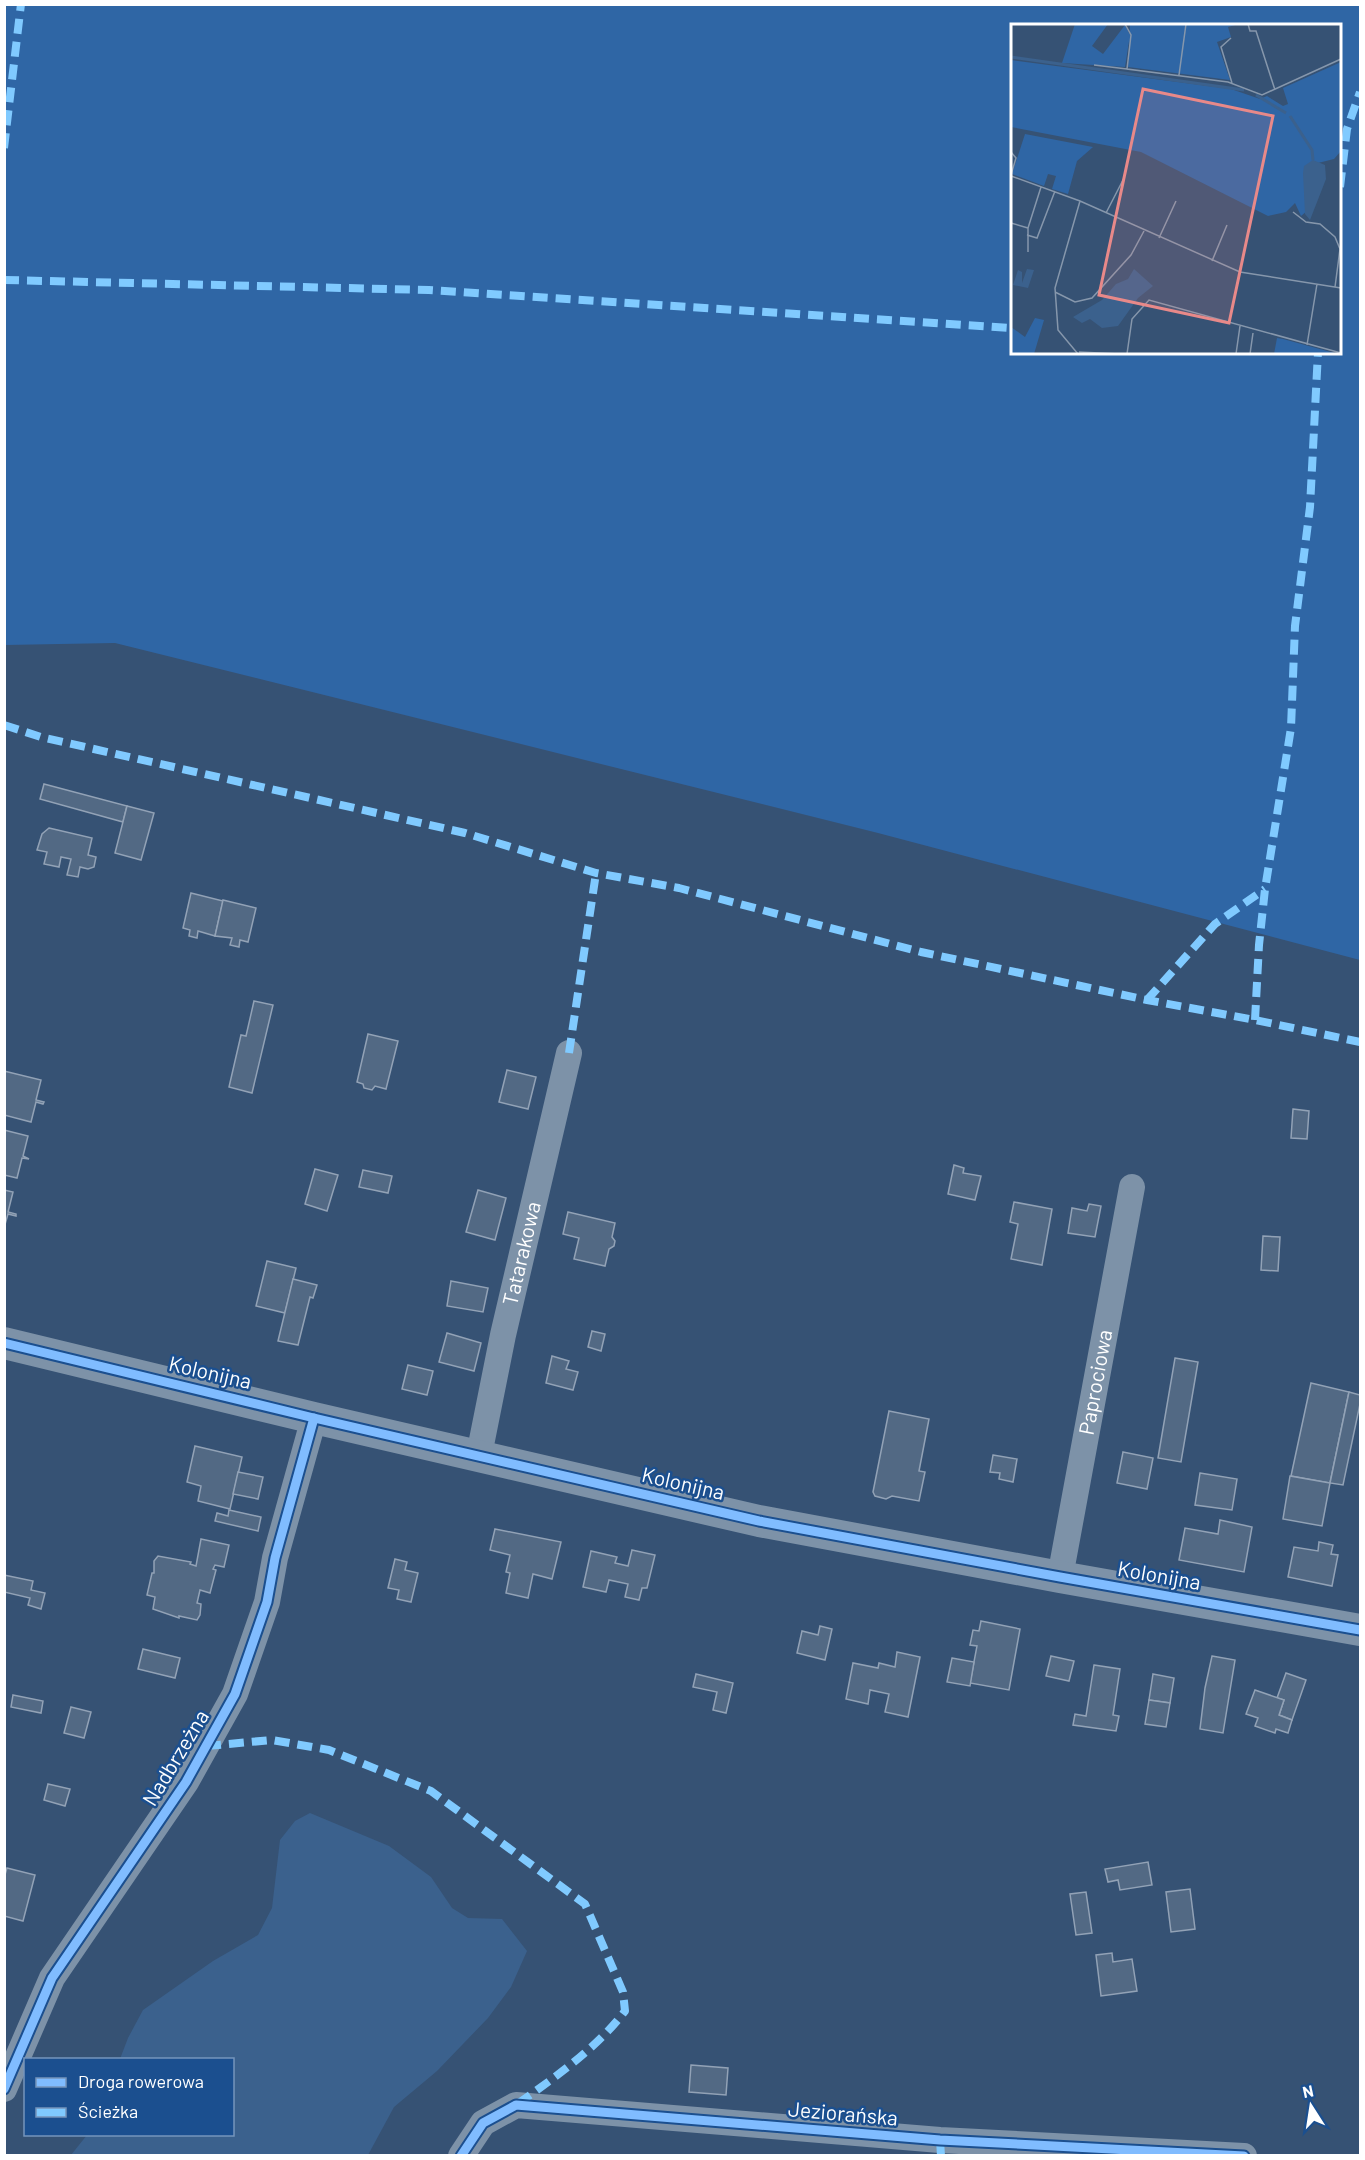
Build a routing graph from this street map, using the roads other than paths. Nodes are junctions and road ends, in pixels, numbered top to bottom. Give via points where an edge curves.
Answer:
1 (569, 1053) dead end
2 (1132, 1187) dead end
3 (4, 1343) edge
4 (314, 1418) junction
5 (479, 1455) junction
6 (1060, 1577) junction
7 (1360, 1630) edge
8 (4, 2089) edge
9 (461, 2156) edge
10 (1244, 2156) edge

1 - 5 street, Tatarakowa
2 - 6 street, Paprociowa
3 - 4 street, Kolonijna
4 - 5 street, Kolonijna
4 - 8 street, Nadbrzeżna via 275,1558 267,1602 235,1694 186,1782 52,1978
5 - 6 street, Kolonijna via 759,1521
6 - 7 street, Kolonijna
9 - 10 street, Jeziorańska via 483,2123 516,2105 940,2140

